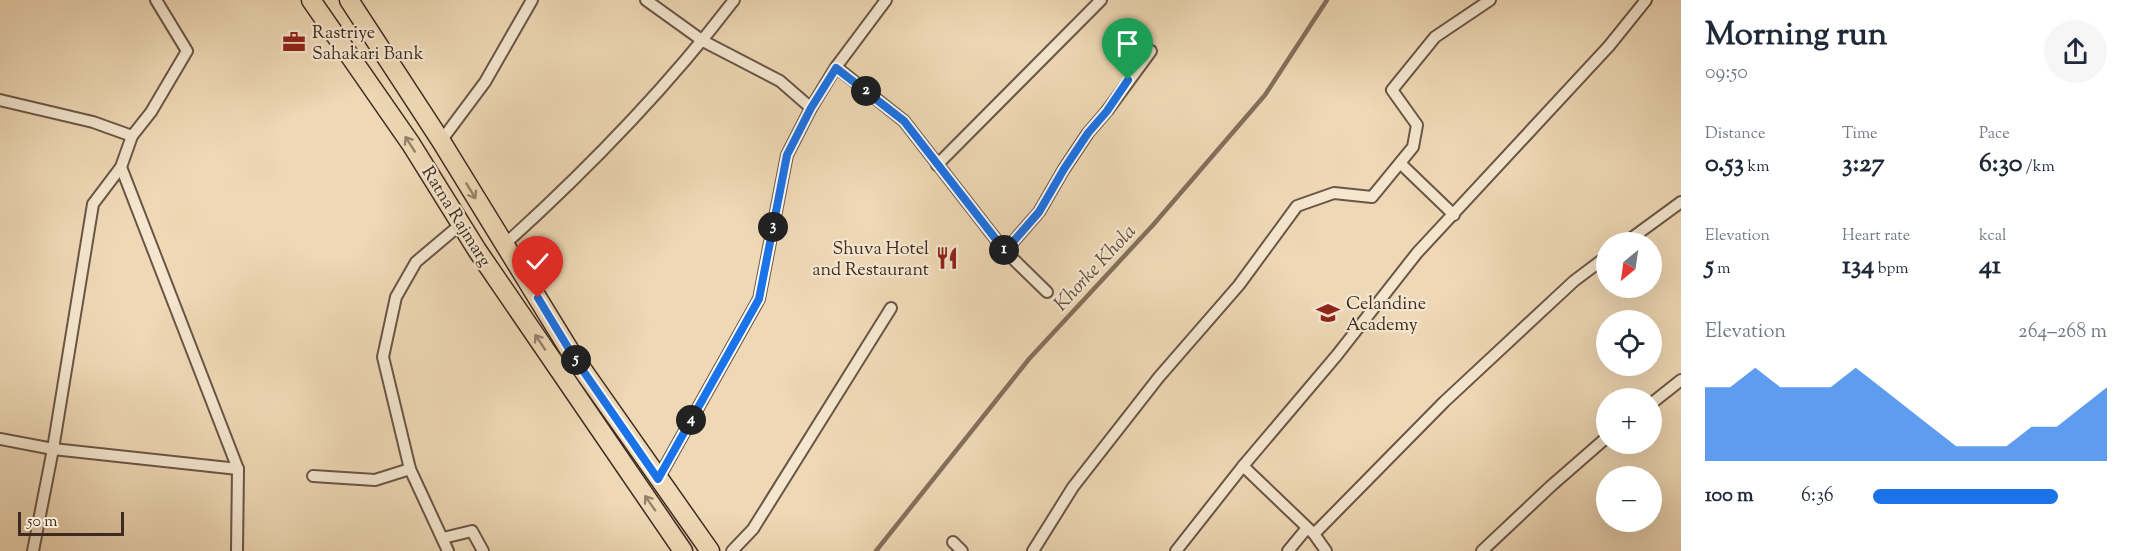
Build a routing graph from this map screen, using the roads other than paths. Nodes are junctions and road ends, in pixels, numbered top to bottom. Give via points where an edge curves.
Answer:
1 (156, 0) edge
2 (311, 0) edge
3 (349, 0) edge
4 (532, 0) edge
5 (646, 0) edge
6 (734, 0) edge
7 (886, 0) edge
8 (1101, 0) edge
9 (1490, 0) edge
10 (1646, 0) edge
11 (703, 41) junction
12 (1151, 51) dead end
13 (836, 68) junction
14 (0, 100) edge
15 (811, 108) junction
16 (132, 136) junction
17 (441, 141) junction
18 (1400, 163) junction
19 (937, 165) junction
20 (121, 167) junction
21 (1681, 202) edge
22 (1454, 214) junction
23 (461, 224) junction
24 (1640, 232) edge
25 (504, 245) junction
26 (1005, 251) junction
27 (1596, 264) edge
28 (1047, 292) dead end
29 (891, 308) dead end
30 (1681, 380) edge
31 (1662, 395) edge
32 (0, 439) edge
33 (1596, 447) edge
34 (53, 449) junction
35 (1243, 466) junction
36 (410, 469) junction
37 (238, 470) junction
38 (313, 476) dead end
39 (658, 479) junction
40 (1310, 531) junction
41 (443, 538) junction
42 (953, 542) dead end
43 (33, 551) edge
44 (237, 551) edge
45 (448, 551) edge
46 (483, 551) edge
47 (683, 551) edge
48 (710, 551) edge
49 (732, 551) edge
50 (962, 551) edge
51 (1033, 551) edge
52 (1176, 551) edge
53 (1288, 551) edge
54 (1326, 551) edge
55 (1482, 551) edge

1 - 16 street via 187,51
23 -> 2 main road, Ratna Rajmarg
3 - 17 main road, Ratna Rajmarg
4 - 17 street via 484,82
5 - 11 street
6 - 11 street
7 - 13 street
8 - 19 street
9 - 18 street via 1435,37 1392,90 1417,125 1413,147
10 - 22 street via 1609,46
11 - 15 street via 780,81
11 - 25 street via 599,155
12 - 26 street via 1088,133 1039,212
13 - 15 street
13 - 19 street via 904,121
14 - 16 street via 93,122
15 - 39 street via 787,155 759,299
16 - 20 street
17 -> 25 main road, Ratna Rajmarg
18 - 22 street
18 - 51 street via 1372,197 1334,193 1297,206 1239,285 1159,377 1073,487
19 - 26 street
20 - 34 street via 93,204
20 - 37 street
21 - 24 street
22 - 35 street via 1417,253
23 - 36 street via 416,262 393,307 383,357
47 -> 23 main road, Ratna Rajmarg
25 - 39 main road, Ratna Rajmarg via 575,359
26 - 28 street
27 - 40 street via 1452,394
29 - 49 street via 753,529
30 - 31 street
32 - 34 street
33 - 55 street
34 - 37 street
34 - 43 street
35 - 40 street
35 - 52 street
36 - 38 street via 375,480
36 - 41 street
37 - 44 street
39 - 48 main road, Ratna Rajmarg
40 - 53 street
40 - 54 street
41 - 45 street
41 - 46 street via 472,531
42 - 50 street

